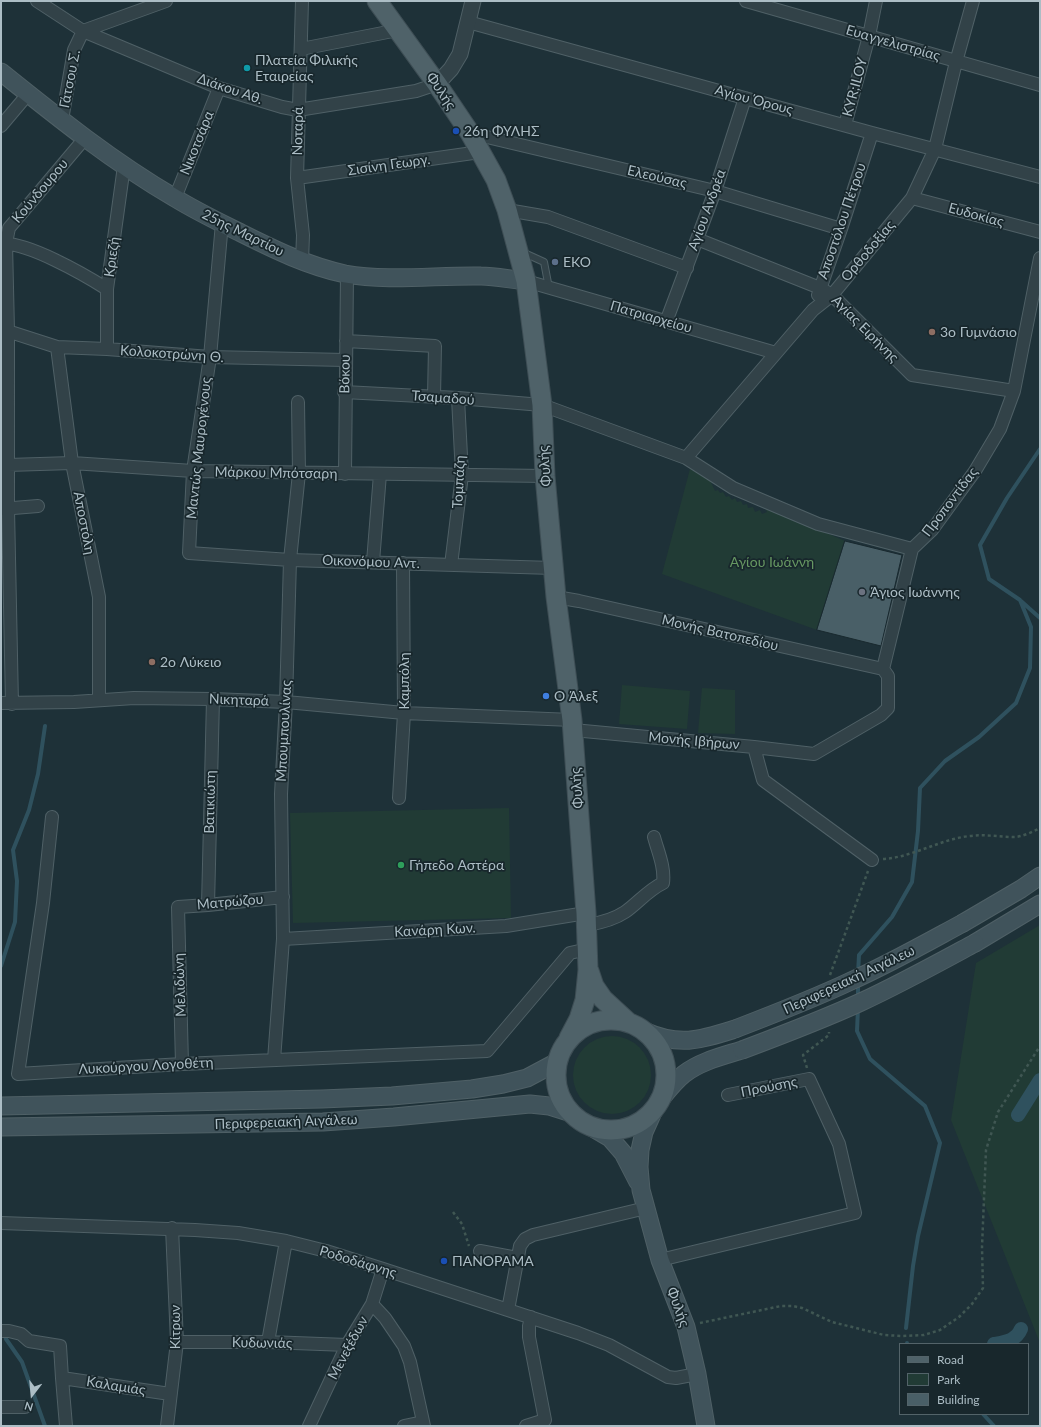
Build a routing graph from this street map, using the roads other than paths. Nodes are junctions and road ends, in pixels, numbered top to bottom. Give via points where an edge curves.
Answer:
1 (37, 1) edge
2 (166, 1) edge
3 (302, 1) edge
4 (377, 1) edge
5 (473, 1) edge
6 (746, 1) edge
7 (876, 1) edge
8 (973, 1) edge
9 (468, 22) junction
10 (398, 30) junction
11 (83, 32) junction
12 (869, 36) junction
13 (301, 49) junction
14 (956, 62) junction
15 (1, 72) edge
16 (437, 84) junction
17 (1040, 85) edge
18 (219, 88) junction
19 (28, 94) junction
20 (745, 98) junction
21 (298, 110) junction
22 (62, 120) junction
23 (845, 125) junction
24 (1, 126) edge
25 (470, 133) junction
26 (872, 133) junction
27 (85, 138) junction
28 (935, 149) junction
29 (480, 152) junction
30 (124, 166) junction
31 (1040, 177) edge
32 (297, 178) junction
33 (715, 191) junction
34 (175, 198) junction
35 (912, 198) junction
36 (507, 210) junction
37 (222, 224) junction
38 (841, 229) junction
39 (1040, 232) edge
40 (697, 239) junction
41 (3, 244) edge
42 (519, 251) junction
43 (1040, 258) edge
44 (302, 262) junction
45 (687, 268) junction
46 (347, 274) junction
47 (526, 281) junction
48 (549, 288) junction
49 (820, 288) junction
50 (107, 289) junction
51 (832, 295) junction
52 (813, 310) junction
53 (666, 322) junction
54 (4, 330) edge
55 (346, 341) junction
56 (57, 347) junction
57 (107, 349) junction
58 (776, 353) junction
59 (210, 357) junction
60 (345, 360) junction
61 (4, 388) edge
62 (1014, 391) junction
63 (344, 392) junction
64 (434, 397) junction
65 (458, 398) junction
66 (298, 402) dead end
67 (542, 405) junction
68 (686, 458) junction
69 (72, 463) junction
70 (8, 465) junction
71 (194, 471) junction
72 (299, 474) junction
73 (344, 474) junction
74 (380, 474) junction
75 (462, 474) junction
76 (545, 476) junction
77 (38, 506) dead end
78 (4, 509) edge
79 (912, 548) junction
80 (189, 553) joint
81 (290, 560) junction
82 (373, 562) junction
83 (403, 563) junction
84 (451, 565) junction
85 (553, 568) junction
86 (556, 597) junction
87 (883, 670) junction
88 (213, 699) junction
89 (99, 700) junction
90 (286, 702) junction
91 (6, 704) edge
92 (404, 713) junction
93 (573, 725) junction
94 (754, 747) junction
95 (814, 754) joint
96 (399, 798) dead end
97 (52, 817) dead end
98 (654, 837) dead end
99 (872, 860) road end
100 (1040, 876) edge
101 (283, 897) junction
102 (1040, 904) edge
103 (208, 905) junction
104 (178, 907) joint
105 (586, 919) junction
106 (283, 939) junction
107 (588, 949) junction
108 (588, 970) junction
109 (628, 1022) junction
110 (644, 1031) junction
111 (570, 1038) junction
112 (274, 1060) junction
113 (557, 1062) junction
114 (182, 1064) junction
115 (728, 1095) dead end
116 (1, 1106) edge
117 (657, 1106) junction
118 (568, 1112) junction
119 (1, 1127) edge
120 (593, 1128) junction
121 (641, 1190) junction
122 (646, 1208) junction
123 (1, 1223) edge
124 (172, 1228) junction
125 (286, 1241) junction
126 (480, 1252) road end
127 (517, 1258) junction
128 (660, 1260) junction
129 (383, 1269) junction
130 (372, 1304) junction
131 (508, 1310) junction
132 (531, 1317) junction
133 (1, 1331) edge
134 (177, 1342) junction
135 (268, 1342) junction
136 (347, 1345) junction
137 (697, 1374) junction
138 (62, 1378) junction
139 (170, 1394) junction
140 (1, 1407) edge
141 (25, 1407) dead end
142 (424, 1424) edge
143 (66, 1426) edge
144 (167, 1426) edge
145 (309, 1426) edge
146 (404, 1426) edge
147 (526, 1426) edge
148 (706, 1426) edge

1 - 11 street, Διάκου Αθ.
2 - 11 street, Γάτσου Σ.
3 - 13 street, Νοταρά
4 - 10 main road, Φυλής
5 - 9 street
6 - 12 street, Ευαγγελιστρίας
7 - 12 street, KYR;ILOY
8 - 14 street, Ορθοδοξίας
9 - 16 street via 460,54
9 - 20 street, Αγίου Όρους
10 - 13 street
10 - 16 main road, Φυλής
11 - 18 street, Διάκου Αθ.
11 - 22 street, Γάτσου Σ. via 74,50
12 - 14 street, Ευαγγελιστρίας
12 - 23 street, KYR;ILOY
13 - 21 street, Νοταρά
14 - 17 street, Ευαγγελιστρίας
14 - 28 street, Ορθοδοξίας
15 - 19 main road, 25ης Μαρτίου
16 - 21 street, Διάκου Αθ. via 416,91
16 - 25 main road, Φυλής
18 - 21 street, Διάκου Αθ.
18 - 34 street, Νικοτσάρα
19 - 22 main road, 25ης Μαρτίου
19 - 24 street
20 - 23 street, Αγίου Όρους
20 - 33 street, Αγίου Ανδρέα
21 - 32 street, Νοταρά
22 - 27 main road, 25ης Μαρτίου
23 - 26 street, Αγίου Όρους
25 - 29 main road, Φυλής
25 - 33 street, Ελεούσας
26 - 28 street, Αγίου Όρους
26 - 38 street, Αποστόλου Πέτρου
27 - 30 main road, 25ης Μαρτίου
27 - 41 street, Κούνδουρου via 9,228
28 - 31 street, Αγίου Όρους
28 - 35 street, Ορθοδοξίας
29 - 32 street, Σισίνη Γεωργ.
29 - 36 main road, Φυλής via 496,180
30 - 34 main road, 25ης Μαρτίου
30 - 50 street, Κριεζή
32 - 44 street, Νοταρά via 303,235
33 - 38 street, Ελεούσας
33 - 40 street, Αγίου Ανδρέα
34 - 37 main road, 25ης Μαρτίου
35 - 39 street, Ευδοκίας
35 - 51 street, Ορθοδοξίας
36 - 42 main road, Φυλής
36 - 45 street via 548,217
37 - 44 main road, 25ης Μαρτίου
37 - 59 street, Μαντώς Μαυρογένους
38 - 49 street, Αποστόλου Πέτρου
40 - 45 street, Αγίου Ανδρέα
40 - 49 street, Αγίας Ειρήνης
41 - 50 street via 31,250 84,274
41 - 54 street, Κούνδουρου
42 - 47 main road, Φυλής
42 - 48 lane via 544,262
43 - 62 street, Προποντίδας
44 - 46 main road, 25ης Μαρτίου
45 - 53 street, Αγίου Ανδρέα
46 - 47 main road, 25ης Μαρτίου via 373,277 483,276
46 - 55 street, Βόκου
47 - 48 street, Πατριαρχείου
47 - 67 main road, Φυλής
48 - 53 street, Πατριαρχείου
49 - 51 street, Αγίας Ειρήνης
49 - 52 street, Αποστόλου Πέτρου
50 - 57 street, Κριεζή
51 - 52 street, Ορθοδοξίας
51 - 62 street, Αγίας Ειρήνης via 912,375
52 - 58 street, Ορθοδοξίας
53 - 58 street, Πατριαρχείου
54 - 56 street, Κολοκοτρώνη Θ.
54 - 61 street, Κούνδουρου
55 - 60 street, Βόκου
55 - 64 street via 435,346
56 - 57 street, Κολοκοτρώνη Θ.
56 - 69 street, Αποστόλη
57 - 59 street, Κολοκοτρώνη Θ.
58 - 68 street, Ορθοδοξίας
59 - 60 street, Κολοκοτρώνη Θ.
59 - 71 street, Μαντώς Μαυρογένους
60 - 63 street, Βόκου
61 - 70 street, Κούνδουρου
62 - 79 street, Προποντίδας via 1000,429 975,471 932,530
63 - 64 street, Τσαμαδού
63 - 73 street, Βόκου
64 - 65 street, Τσαμαδού
65 - 67 street, Τσαμαδού
65 - 75 street, Τομπάζη
66 - 72 street, Μπουμπουλίνας
67 - 68 street
67 - 76 main road, Φυλής
68 - 79 street via 733,488 818,524
69 - 70 street, Μάρκου Μπότσαρη
69 - 71 street, Μάρκου Μπότσαρη
69 - 89 street, Αποστόλη via 99,597
70 - 78 street, Κούνδουρου
71 - 72 street, Μάρκου Μπότσαρη
71 - 80 street, Μαντώς Μαυρογένους
72 - 73 street, Μάρκου Μπότσαρη
72 - 81 street, Μπουμπουλίνας
73 - 74 street, Μάρκου Μπότσαρη
74 - 75 street, Μάρκου Μπότσαρη
74 - 82 street
75 - 76 street, Μάρκου Μπότσαρη
75 - 84 street, Τομπάζη
76 - 85 main road, Φυλής
77 - 78 street
78 - 91 street, Κούνδουρου
79 - 87 street, Προποντίδας
80 - 81 street, Οικονόμου Αντ.
81 - 82 street, Οικονόμου Αντ.
81 - 90 street, Μπουμπουλίνας
82 - 83 street, Οικονόμου Αντ.
83 - 84 street, Οικονόμου Αντ.
83 - 92 street, Καμπόλη
84 - 85 street, Οικονόμου Αντ.
85 - 86 main road, Φυλής
86 - 87 street, Μονής Βατοπεδίου
86 - 93 main road, Φυλής
87 - 95 street, Προποντίδας via 888,676 888,708 881,715
88 - 89 street, Νικηταρά
88 - 90 street, Νικηταρά
88 - 103 street, Βατικιώτη
89 - 91 street, Νικηταρά
90 - 92 street, Νικηταρά
90 - 101 street, Μπουμπουλίνας via 281,794
92 - 93 street, Νικηταρά
92 - 96 street, Καμπόλη
93 - 94 street, Μονής Ιβήρων
93 - 105 main road, Φυλής
94 - 95 street, Μονής Ιβήρων
94 - 99 street via 763,780
97 - 114 street, Λυκούργου Λογοθέτη via 43,903 18,1074
98 - 105 street, Κανάρη Κων. via 661,862 663,883 655,886 614,918 599,923
100 - 110 main road, Περιφερειακή Αιγάλεω, bridge via 908,953 794,1007 710,1037 672,1041
101 - 103 street, Ματρώζου
101 - 106 street, Μπουμπουλίνας
102 - 117 main road, Περιφερειακή Αιγάλεω, bridge via 919,974 861,1002 802,1028 699,1065 684,1074
103 - 104 street, Ματρώζου
104 - 114 street, Μελιδώνη
105 - 106 street, Κανάρη Κων.
105 - 107 main road, Φυλής
106 - 112 street, Μπουμπουλίνας
107 - 108 main road, Φυλής
107 - 112 street, Λυκούργου Λογοθέτη via 570,953 487,1051
108 - 109 main road, Φυλής via 594,986 603,999
108 - 111 main road, Φυλής via 586,1000
109 - 110 main road
109 - 111 main road via 607,1020 586,1025
110 - 117 main road via 657,1045 665,1062 666,1081
111 - 113 main road
112 - 114 street, Λυκούργου Λογοθέτη
113 - 116 main road, Περιφερειακή Αιγάλεω via 528,1078 504,1084 392,1096 322,1100
113 - 118 main road via 555,1079 559,1096
115 - 128 street, Προύσης via 809,1078 839,1144 855,1213
117 - 120 main road via 641,1122 626,1129 610,1131
117 - 121 main road, Φυλής via 644,1132 640,1150
118 - 119 main road, Περιφερειακή Αιγάλεω via 530,1104 323,1122
118 - 120 main road
120 - 121 main road, Φυλής via 610,1138 623,1153
121 - 122 main road, Φυλής
122 - 127 street via 533,1235 525,1239 520,1246
122 - 128 main road, Φυλής
123 - 124 street, Ροδοδάφνης
124 - 125 street, Ροδοδάφνης via 238,1233
124 - 134 street, Κίτρων
125 - 129 street, Ροδοδάφνης
125 - 135 street
126 - 127 street
127 - 131 street
128 - 137 main road, Φυλής via 686,1326
129 - 130 street, Μενεξέδων
129 - 131 street, Ροδοδάφνης
130 - 136 street, Μενεξέδων
130 - 142 street via 404,1346
131 - 132 street, Ροδοδάφνης
132 - 137 street, Ροδοδάφνης via 595,1339 668,1377
132 - 147 street via 528,1337 545,1420
133 - 138 street via 21,1334 29,1341 60,1346
134 - 135 street, Κυδωνιάς
134 - 139 street, Κίτρων
135 - 136 street, Κυδωνιάς
136 - 145 street, Μενεξέδων
137 - 148 main road, Φυλής
138 - 139 street, Καλαμιάς
138 - 143 street
139 - 144 street, Κίτρων
140 - 141 street
142 - 146 street

